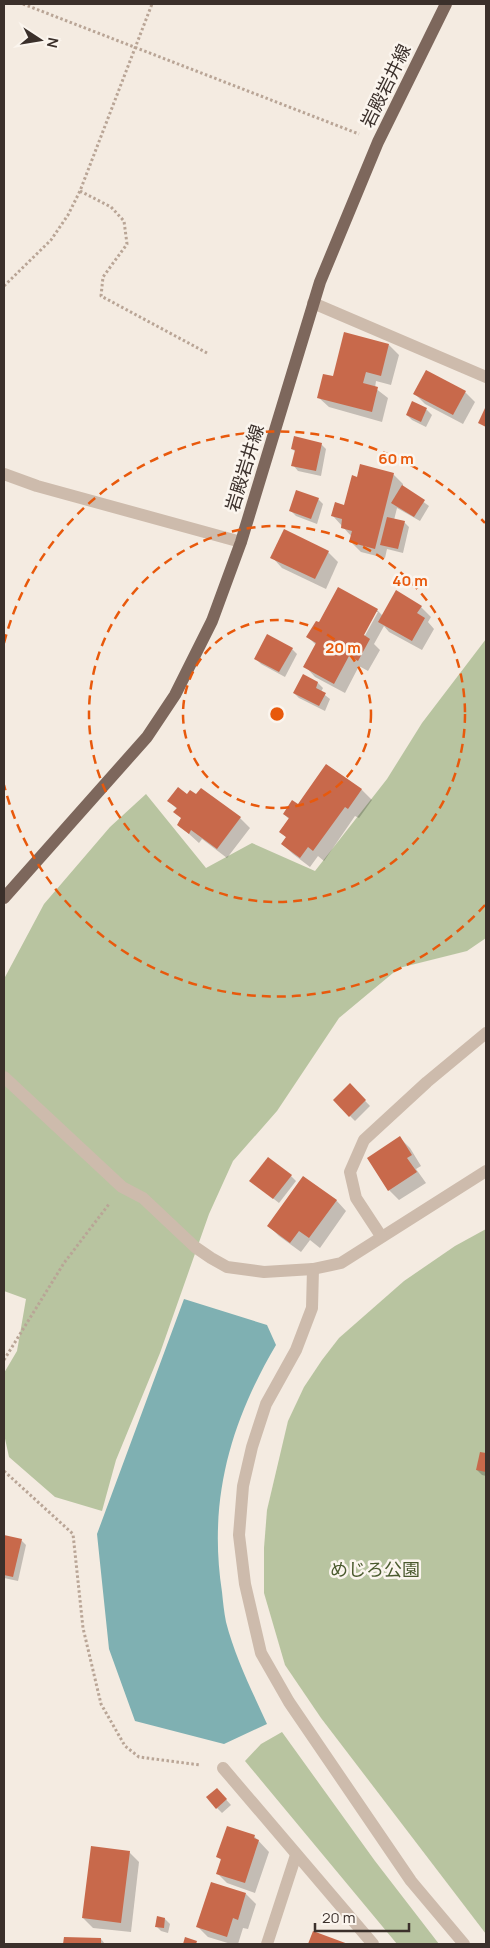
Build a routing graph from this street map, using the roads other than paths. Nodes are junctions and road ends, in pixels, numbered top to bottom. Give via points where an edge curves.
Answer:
1 (446, 4) edge
2 (313, 304) junction
3 (486, 377) edge
4 (4, 474) edge
5 (240, 542) junction
6 (4, 898) edge
7 (486, 1033) edge
8 (4, 1077) edge
9 (486, 1171) edge
10 (380, 1236) junction
11 (313, 1270) junction
12 (223, 1768) road end
13 (296, 1855) junction
14 (267, 1944) edge
15 (373, 1944) edge
16 (464, 1944) edge

1 - 2 main road, 岩殿岩井線 via 378,142
2 - 3 street
2 - 5 main road, 岩殿岩井線
4 - 5 street
5 - 6 main road, 岩殿岩井線 via 212,621 175,695 147,737
7 - 10 street via 364,1140 350,1172 356,1198
8 - 11 street via 122,1187 143,1198 195,1248 227,1267 264,1272
9 - 10 street
10 - 11 street via 341,1263
11 - 16 street via 312,1308 296,1350 266,1404 243,1486 239,1535 245,1584 261,1653 289,1702 411,1881
12 - 13 street
13 - 14 street
13 - 15 street

